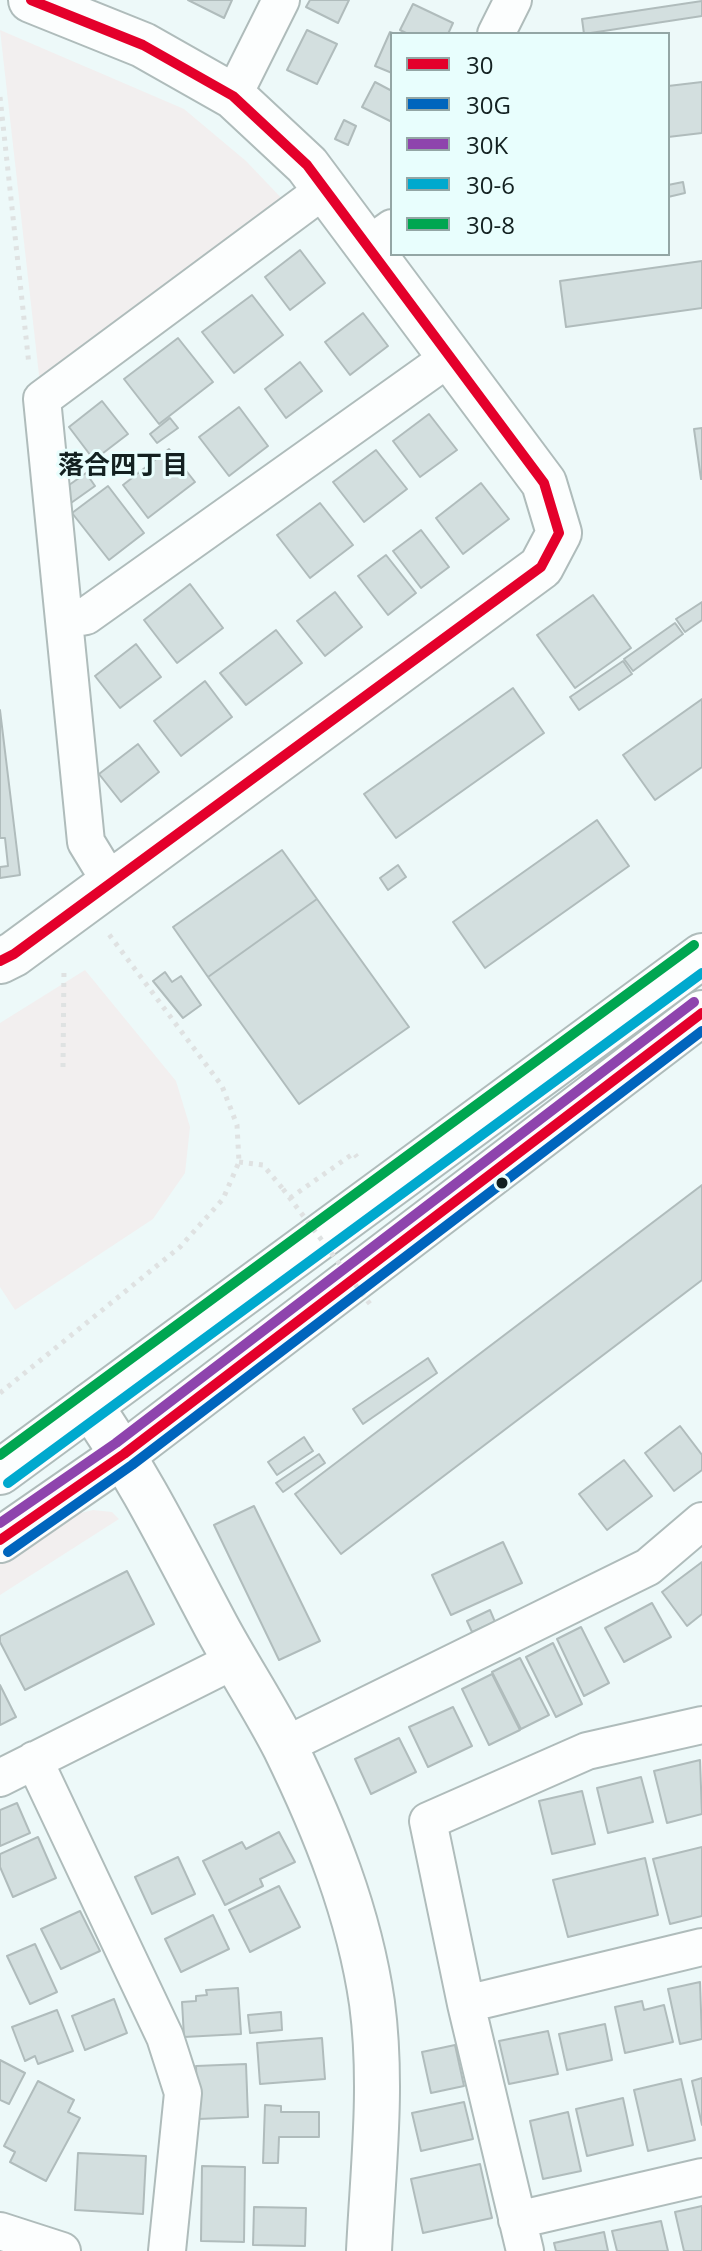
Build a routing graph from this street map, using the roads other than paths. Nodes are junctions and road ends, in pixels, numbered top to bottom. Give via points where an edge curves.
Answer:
1 (31, 0) edge
2 (281, 0) edge
3 (513, 0) edge
4 (497, 32) edge
5 (233, 96) junction
6 (325, 189) junction
7 (380, 237) edge
8 (391, 256) edge
9 (450, 357) junction
10 (64, 620) junction
11 (111, 883) junction
12 (702, 956) edge
13 (0, 961) edge
14 (702, 1013) edge
15 (90, 1406) junction
16 (124, 1454) junction
17 (0, 1472) edge
18 (702, 1521) edge
19 (0, 1540) edge
20 (235, 1660) junction
21 (702, 1725) edge
22 (284, 1746) junction
23 (34, 1760) junction
24 (0, 1778) edge
25 (702, 1947) edge
26 (466, 2004) junction
27 (702, 2177) edge
28 (0, 2231) edge
29 (521, 2235) edge
30 (62, 2251) edge
31 (167, 2251) edge
32 (369, 2251) edge

1 - 5 street via 143,45
2 - 5 street
3 - 4 street
5 - 6 street via 307,165
6 - 7 street
6 - 10 street via 42,399
8 - 9 street
9 - 10 street via 86,616
9 - 11 street via 544,483 559,533 541,567
10 - 11 street via 86,842
11 - 13 street
12 - 15 street
14 - 16 street
15 - 16 street
15 - 17 street
16 - 19 street
16 - 20 street
18 - 22 street via 648,1567
20 - 22 street
20 - 23 street
21 - 26 street via 587,1751 428,1821
22 - 32 street via 337,1863 361,1941 372,2005 377,2072
23 - 24 street
23 - 31 street via 165,2037 183,2093
25 - 26 street
26 - 29 street
27 - 29 street
28 - 30 street

